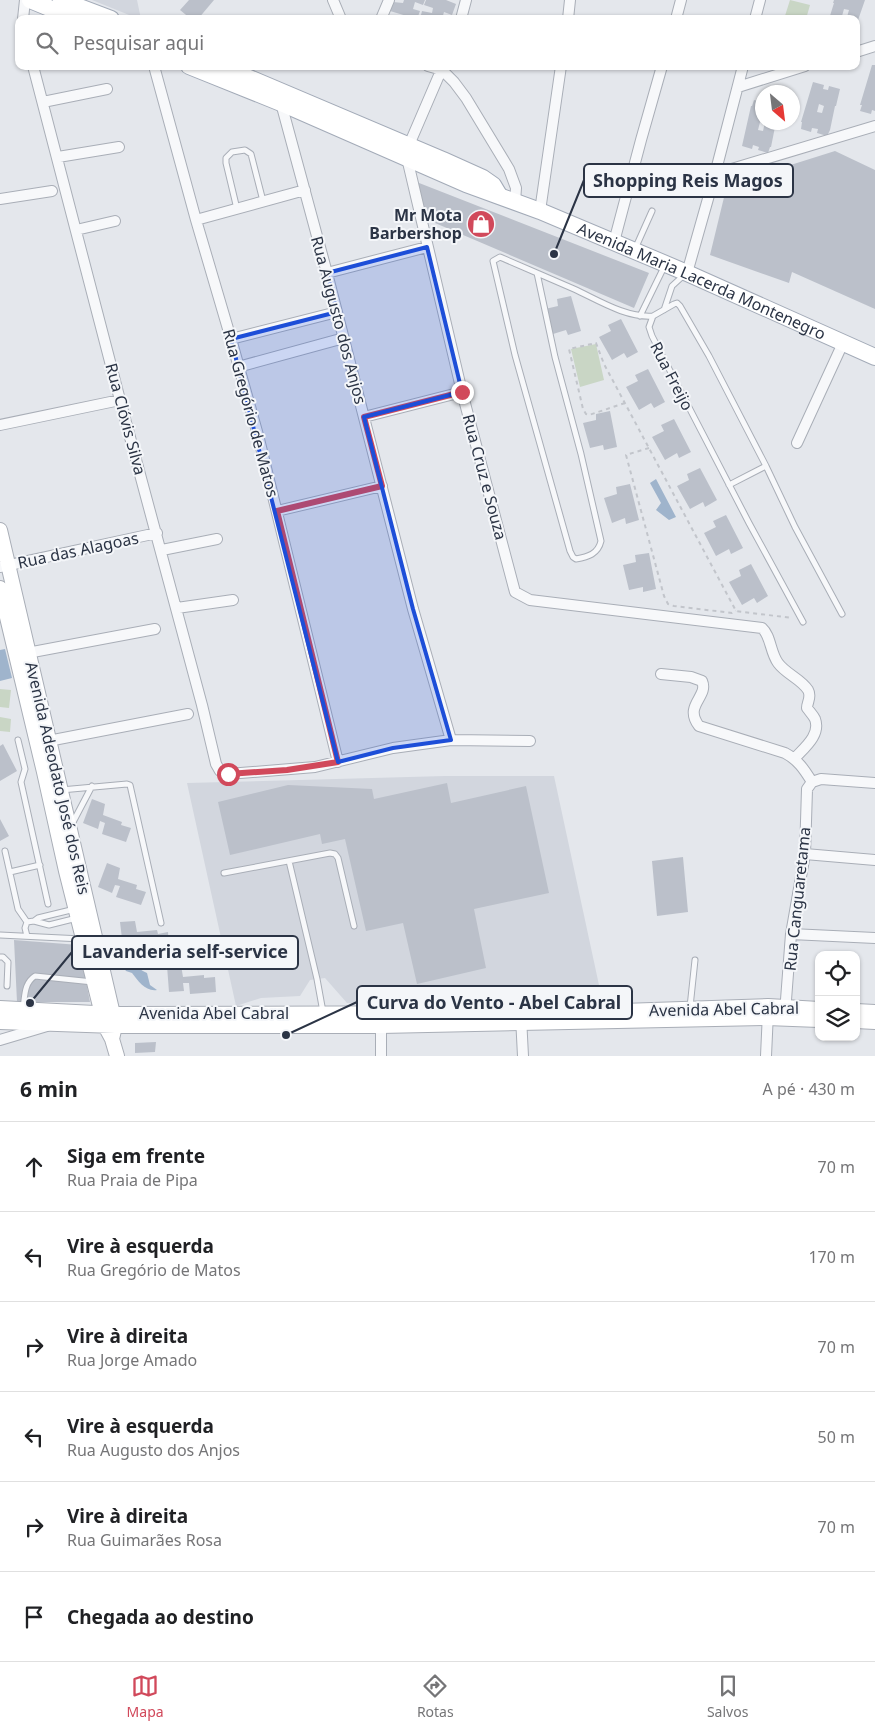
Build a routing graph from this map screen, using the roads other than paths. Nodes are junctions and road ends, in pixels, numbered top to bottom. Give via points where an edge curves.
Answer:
1 (25, 0) edge
2 (30, 0) edge
3 (60, 0) edge
4 (333, 0) edge
5 (389, 0) edge
6 (466, 0) edge
7 (570, 0) edge
8 (681, 0) edge
9 (760, 0) edge
10 (23, 15) edge
11 (76, 15) edge
12 (339, 15) edge
13 (383, 15) edge
14 (463, 15) edge
15 (568, 15) edge
16 (677, 15) edge
17 (756, 15) edge
18 (875, 46) edge
19 (860, 51) edge
20 (34, 70) edge
21 (155, 70) edge
22 (199, 70) edge
23 (230, 70) edge
24 (441, 70) edge
25 (444, 70) edge
26 (560, 70) edge
27 (661, 70) edge
28 (742, 70) edge
29 (792, 70) edge
30 (738, 87) junction
31 (107, 90) dead end
32 (43, 102) junction
33 (281, 103) junction
34 (875, 126) edge
35 (119, 147) dead end
36 (408, 151) junction
37 (58, 158) junction
38 (716, 174) junction
39 (304, 190) junction
40 (52, 191) dead end
41 (0, 198) edge
42 (508, 199) junction
43 (263, 202) junction
44 (237, 209) junction
45 (652, 210) dead end
46 (540, 211) junction
47 (196, 220) junction
48 (115, 221) dead end
49 (76, 230) junction
50 (614, 242) junction
51 (427, 247) junction
52 (634, 251) junction
53 (665, 264) junction
54 (327, 273) junction
55 (537, 273) junction
56 (687, 273) junction
57 (664, 310) junction
58 (337, 312) junction
59 (640, 316) junction
60 (653, 316) junction
61 (344, 338) junction
62 (231, 339) junction
63 (843, 343) junction
64 (875, 357) edge
65 (238, 367) junction
66 (462, 392) junction
67 (120, 400) junction
68 (364, 417) junction
69 (0, 425) edge
70 (797, 443) dead end
71 (766, 466) junction
72 (729, 485) junction
73 (382, 486) junction
74 (277, 511) junction
75 (0, 530) edge
76 (157, 533) junction
77 (217, 539) dead end
78 (162, 550) junction
79 (4, 566) edge
80 (0, 588) edge
81 (233, 600) dead end
82 (177, 608) junction
83 (842, 614) dead end
84 (10, 620) edge
85 (802, 620) road end
86 (155, 628) dead end
87 (23, 654) junction
88 (661, 674) dead end
89 (188, 714) dead end
90 (18, 740) dead end
91 (451, 740) junction
92 (530, 741) dead end
93 (43, 742) junction
94 (795, 758) junction
95 (338, 762) junction
96 (812, 782) junction
97 (875, 783) edge
98 (92, 786) junction
99 (61, 790) junction
100 (69, 829) junction
101 (5, 852) dead end
102 (68, 852) junction
103 (805, 854) junction
104 (875, 860) edge
105 (289, 861) junction
106 (40, 865) junction
107 (10, 872) junction
108 (224, 873) dead end
109 (48, 904) dead end
110 (76, 914) junction
111 (34, 921) junction
112 (28, 922) junction
113 (161, 923) dead end
114 (354, 926) dead end
115 (791, 934) junction
116 (0, 935) edge
117 (27, 936) junction
118 (875, 938) edge
119 (83, 939) junction
120 (0, 957) edge
121 (695, 960) dead end
122 (93, 982) junction
123 (7, 986) dead end
124 (815, 1009) edge
125 (860, 1011) edge
126 (768, 1012) junction
127 (785, 1012) junction
128 (875, 1012) edge
129 (323, 1013) junction
130 (690, 1014) junction
131 (9, 1015) edge
132 (521, 1018) junction
133 (815, 1019) edge
134 (381, 1020) junction
135 (860, 1021) edge
136 (875, 1022) edge
137 (53, 1024) junction
138 (110, 1024) junction
139 (0, 1040) edge
140 (116, 1056) edge
141 (381, 1056) edge
142 (523, 1056) edge
143 (766, 1056) edge

1 - 10 street
2 - 11 main road
3 - 11 main road
4 - 12 street
5 - 13 street
6 - 14 street
7 - 15 street
8 - 16 street
9 - 17 street
18 - 19 street
20 - 32 street, Rua Clóvis Silva
21 - 47 street, Rua Gregório de Matos
22 - 33 main road, Avenida Maria Lacerda Montenegro
23 - 36 main road, Avenida Maria Lacerda Montenegro
24 - 36 street
25 - 42 street via 466,98 514,180 516,195
26 - 46 street
27 - 50 street
28 - 30 street
29 - 30 street
30 - 38 street
31 - 32 street
32 - 37 street, Rua Clóvis Silva
33 - 36 main road, Avenida Maria Lacerda Montenegro
33 - 39 street, Rua Augusto dos Anjos
34 - 38 street
35 - 37 street
36 - 42 main road, Avenida Maria Lacerda Montenegro via 483,178
36 - 51 street, Rua Cruz e Souza
37 - 49 street, Rua Clóvis Silva
38 - 56 street
39 - 43 street
39 - 54 street, Rua Augusto dos Anjos
40 - 41 street
42 - 46 main road, Avenida Maria Lacerda Montenegro
43 - 44 street
43 - 44 lane via 251,154 245,150 232,152 226,163
44 - 47 street
45 - 52 lane
46 - 50 main road, Avenida Maria Lacerda Montenegro
47 - 62 street, Rua Gregório de Matos
48 - 49 street
49 - 67 street, Rua Clóvis Silva
50 - 52 main road, Avenida Maria Lacerda Montenegro
51 - 54 street
51 - 66 street, Rua Cruz e Souza
52 - 53 main road, Avenida Maria Lacerda Montenegro
53 - 56 main road, Avenida Maria Lacerda Montenegro
53 - 59 lane
54 - 58 street, Rua Augusto dos Anjos
55 - 55 lane via 500,258 493,261 515,355 570,551 576,559 593,554 601,541
55 - 59 lane
56 - 57 lane via 672,286
56 - 63 main road, Avenida Maria Lacerda Montenegro
57 - 60 lane
57 - 71 lane via 677,303 680,306
58 - 61 street, Rua Augusto dos Anjos
58 - 62 street
59 - 60 lane
60 - 72 lane, Rua Freijo via 648,327 652,336
61 - 65 street
61 - 68 street, Rua Augusto dos Anjos
62 - 65 street, Rua Gregório de Matos
63 - 64 main road, Avenida Maria Lacerda Montenegro
63 - 70 street
65 - 74 street, Rua Gregório de Matos
66 - 68 street
66 - 94 street, Rua Cruz e Souza via 516,592 530,600 762,628 777,663 804,685 810,695 808,708 815,720 815,730 811,742
67 - 69 street
67 - 76 street, Rua Clóvis Silva
68 - 73 street, Rua Augusto dos Anjos
71 - 72 lane
71 - 83 lane
72 - 85 lane, Rua Freijo
73 - 74 street
73 - 91 street, Rua Augusto dos Anjos via 412,610
74 - 95 street, Rua Gregório de Matos
75 - 79 main road, Avenida Adeodato José dos Reis
76 - 78 street, Rua Clóvis Silva
76 - 79 street, Rua das Alagoas
77 - 78 street
78 - 82 street, Rua Clóvis Silva
79 - 84 main road, Avenida Adeodato José dos Reis
80 - 84 main road, Avenida Adeodato José dos Reis
81 - 82 street
82 - 95 street, Rua Clóvis Silva via 220,771 228,774 257,773
84 - 87 main road, Avenida Adeodato José dos Reis
86 - 87 street
87 - 93 main road, Avenida Adeodato José dos Reis
88 - 94 street via 702,681 703,690 693,712 699,726 785,752
89 - 93 street
90 - 106 lane via 25,769 21,782
91 - 92 street
91 - 95 street via 394,748
93 - 99 main road, Avenida Adeodato José dos Reis
93 - 102 main road, Avenida Adeodato José dos Reis
94 - 96 street
96 - 97 street via 821,779
96 - 103 street, Rua Canguaretama via 807,789
98 - 99 lane
98 - 100 lane
98 - 113 lane via 127,784 132,788
99 - 100 main road, Avenida Adeodato José dos Reis
100 - 102 main road, Avenida Adeodato José dos Reis
101 - 107 lane
102 - 110 main road, Avenida Adeodato José dos Reis
102 - 138 main road, Avenida Adeodato José dos Reis
103 - 104 street
103 - 115 street, Rua Canguaretama
105 - 108 lane
105 - 114 lane via 335,854
105 - 129 lane
106 - 107 lane
106 - 109 lane
107 - 112 lane via 18,909
110 - 111 lane
110 - 111 lane via 49,925
110 - 119 main road, Avenida Adeodato José dos Reis
111 - 112 lane
112 - 117 lane via 25,928
115 - 118 street
115 - 127 street, Rua Canguaretama
116 - 117 lane
117 - 119 lane
119 - 122 main road, Avenida Adeodato José dos Reis
120 - 123 lane via 8,962
121 - 130 lane
122 - 131 lane via 35,976
122 - 138 main road, Avenida Adeodato José dos Reis
124 - 127 main road, Avenida Abel Cabral
125 - 128 main road
126 - 127 main road, Avenida Abel Cabral
126 - 130 main road, Avenida Abel Cabral
126 - 143 street
127 - 133 main road, Avenida Abel Cabral
129 - 134 main road, Avenida Abel Cabral
129 - 138 main road, Avenida Abel Cabral
130 - 132 main road, Avenida Abel Cabral via 563,1012
131 - 137 main road, Avenida Abel Cabral
131 - 138 main road, Avenida Abel Cabral
132 - 134 main road, Avenida Abel Cabral
132 - 142 street
134 - 138 main road, Avenida Abel Cabral
134 - 141 street
135 - 136 main road
137 - 138 main road, Avenida Abel Cabral
137 - 139 street
138 - 140 main road

